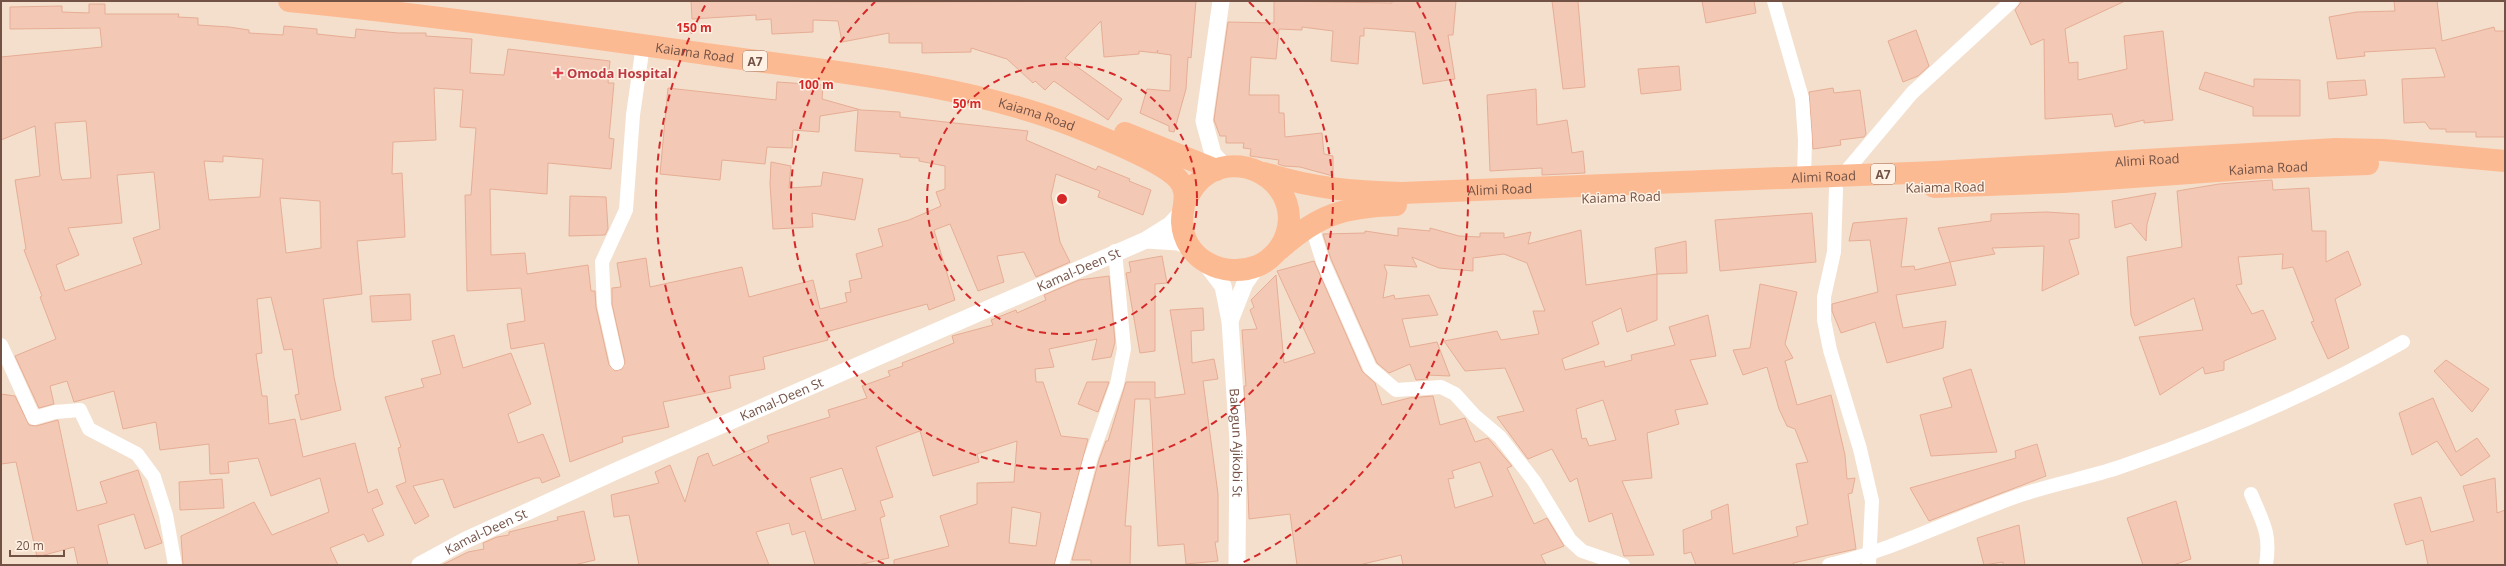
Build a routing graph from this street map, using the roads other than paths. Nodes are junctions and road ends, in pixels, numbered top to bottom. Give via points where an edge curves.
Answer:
1 (289, 1) edge
2 (425, 1) edge
3 (1222, 1) edge
4 (1774, 1) edge
5 (2012, 1) edge
6 (643, 45) junction
7 (2505, 161) edge
8 (1220, 168) junction
9 (1263, 173) junction
10 (2505, 175) edge
11 (1804, 177) junction
12 (1840, 182) junction
13 (1184, 206) junction
14 (1311, 224) junction
15 (1146, 240) junction
16 (1115, 251) junction
17 (1278, 251) junction
18 (1198, 254) junction
19 (1257, 266) junction
20 (1230, 321) junction
21 (2403, 342) dead end
22 (1, 345) edge
23 (617, 363) dead end
24 (2251, 494) dead end
25 (1869, 559) edge
26 (175, 565) edge
27 (420, 565) edge
28 (1062, 565) edge
29 (1237, 565) edge
30 (1623, 565) edge
31 (1829, 565) edge
32 (2266, 565) edge

1 - 6 highway, Kaiama Road / A7 via 406,13
2 - 8 highway, Kaiama Road / A7 via 811,54 962,79 1059,104
3 - 8 street via 1204,120 1213,154
4 - 11 street via 1802,98
5 - 12 street via 1912,93
6 - 13 highway, Kaiama Road / A7 via 830,71 1021,108 1088,132 1172,173 1183,186
6 - 23 street via 632,115 626,210 602,262 604,305
7 - 12 highway, Alimi Road / A7 via 2383,150 2336,149
8 - 9 highway via 1243,166
8 - 13 highway via 1207,174 1194,186
9 - 11 highway, Alimi Road / A7 via 1306,185 1364,192 1402,193
9 - 17 highway via 1277,185 1286,201 1289,219 1286,235
10 - 12 highway, Kaiama Road / A7 via 2432,167 2339,164 2056,182
11 - 12 highway, Alimi Road / A7
12 - 14 highway, Kaiama Road / A7 via 1380,206 1332,213
12 - 25 street via 1834,252 1824,297 1824,320 1872,501
13 - 15 street via 1170,225
13 - 18 highway via 1182,223 1187,241
14 - 17 highway, Kaiama Road / A7
14 - 30 street via 1323,262 1370,368 1396,390 1442,387 1455,394 1474,415 1500,437 1534,481 1570,540 1582,550
15 - 16 street, Kamal-Deen St
15 - 18 street via 1178,242
16 - 27 street, Kamal-Deen St via 616,471 466,540
16 - 28 street via 1124,349 1117,384 1091,458
17 - 19 highway via 1264,264
18 - 19 highway via 1212,267 1230,272 1247,271
18 - 20 street, Balogun Ajikobi St via 1223,286
19 - 20 street via 1245,283
20 - 29 street, Balogun Ajikobi St via 1238,441
21 - 25 street via 2363,365 2251,417 2119,467 2021,495 1912,538
22 - 26 street via 34,418 55,412 80,410 89,430 137,454 154,477 166,514
24 - 32 street via 2268,533
25 - 31 street

